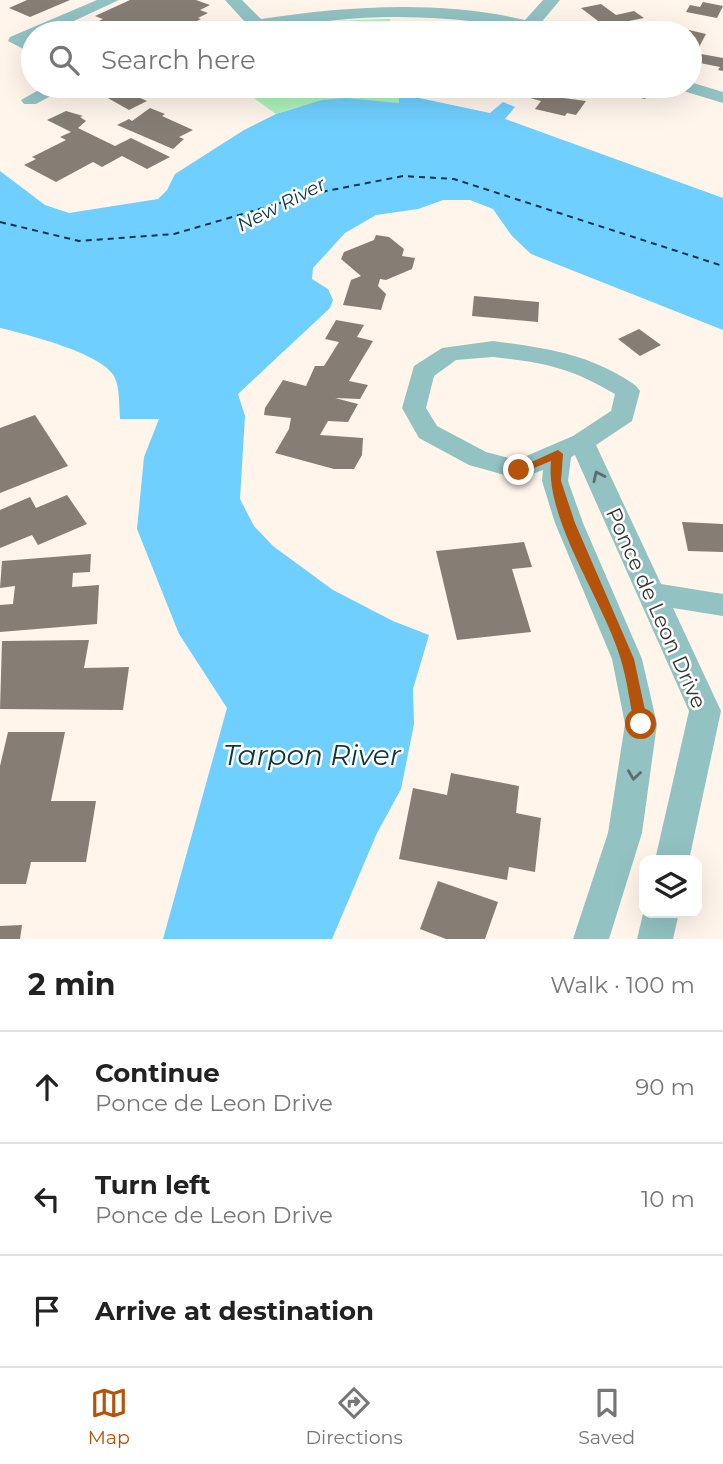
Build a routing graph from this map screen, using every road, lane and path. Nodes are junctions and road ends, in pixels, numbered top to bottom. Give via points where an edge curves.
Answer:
1 (111, 0) edge
2 (233, 0) edge
3 (552, 0) edge
4 (350, 8) edge
5 (62, 21) edge
6 (254, 21) edge
7 (269, 21) edge
8 (496, 21) edge
9 (534, 21) edge
10 (702, 91) edge
11 (34, 98) edge
12 (723, 98) edge
13 (30, 100) dead end
14 (570, 448) junction
15 (653, 594) junction
16 (723, 605) edge
17 (673, 855) edge
18 (660, 918) edge
19 (591, 939) edge
20 (655, 939) edge

1 - 5 street
2 - 6 street
3 - 9 street
4 - 7 street
4 - 8 street
10 - 12 street
11 - 13 street
14 - 14 street via 623,415 628,391 556,357 493,349 450,353 422,372 414,408 428,432 478,459 519,470
15 -> 14 street, Ponce de Leon Drive
14 -> 19 street via 555,481 627,659 641,724 625,833
15 - 16 street
15 - 17 street, Ponce de Leon Drive via 705,712
18 - 20 street

